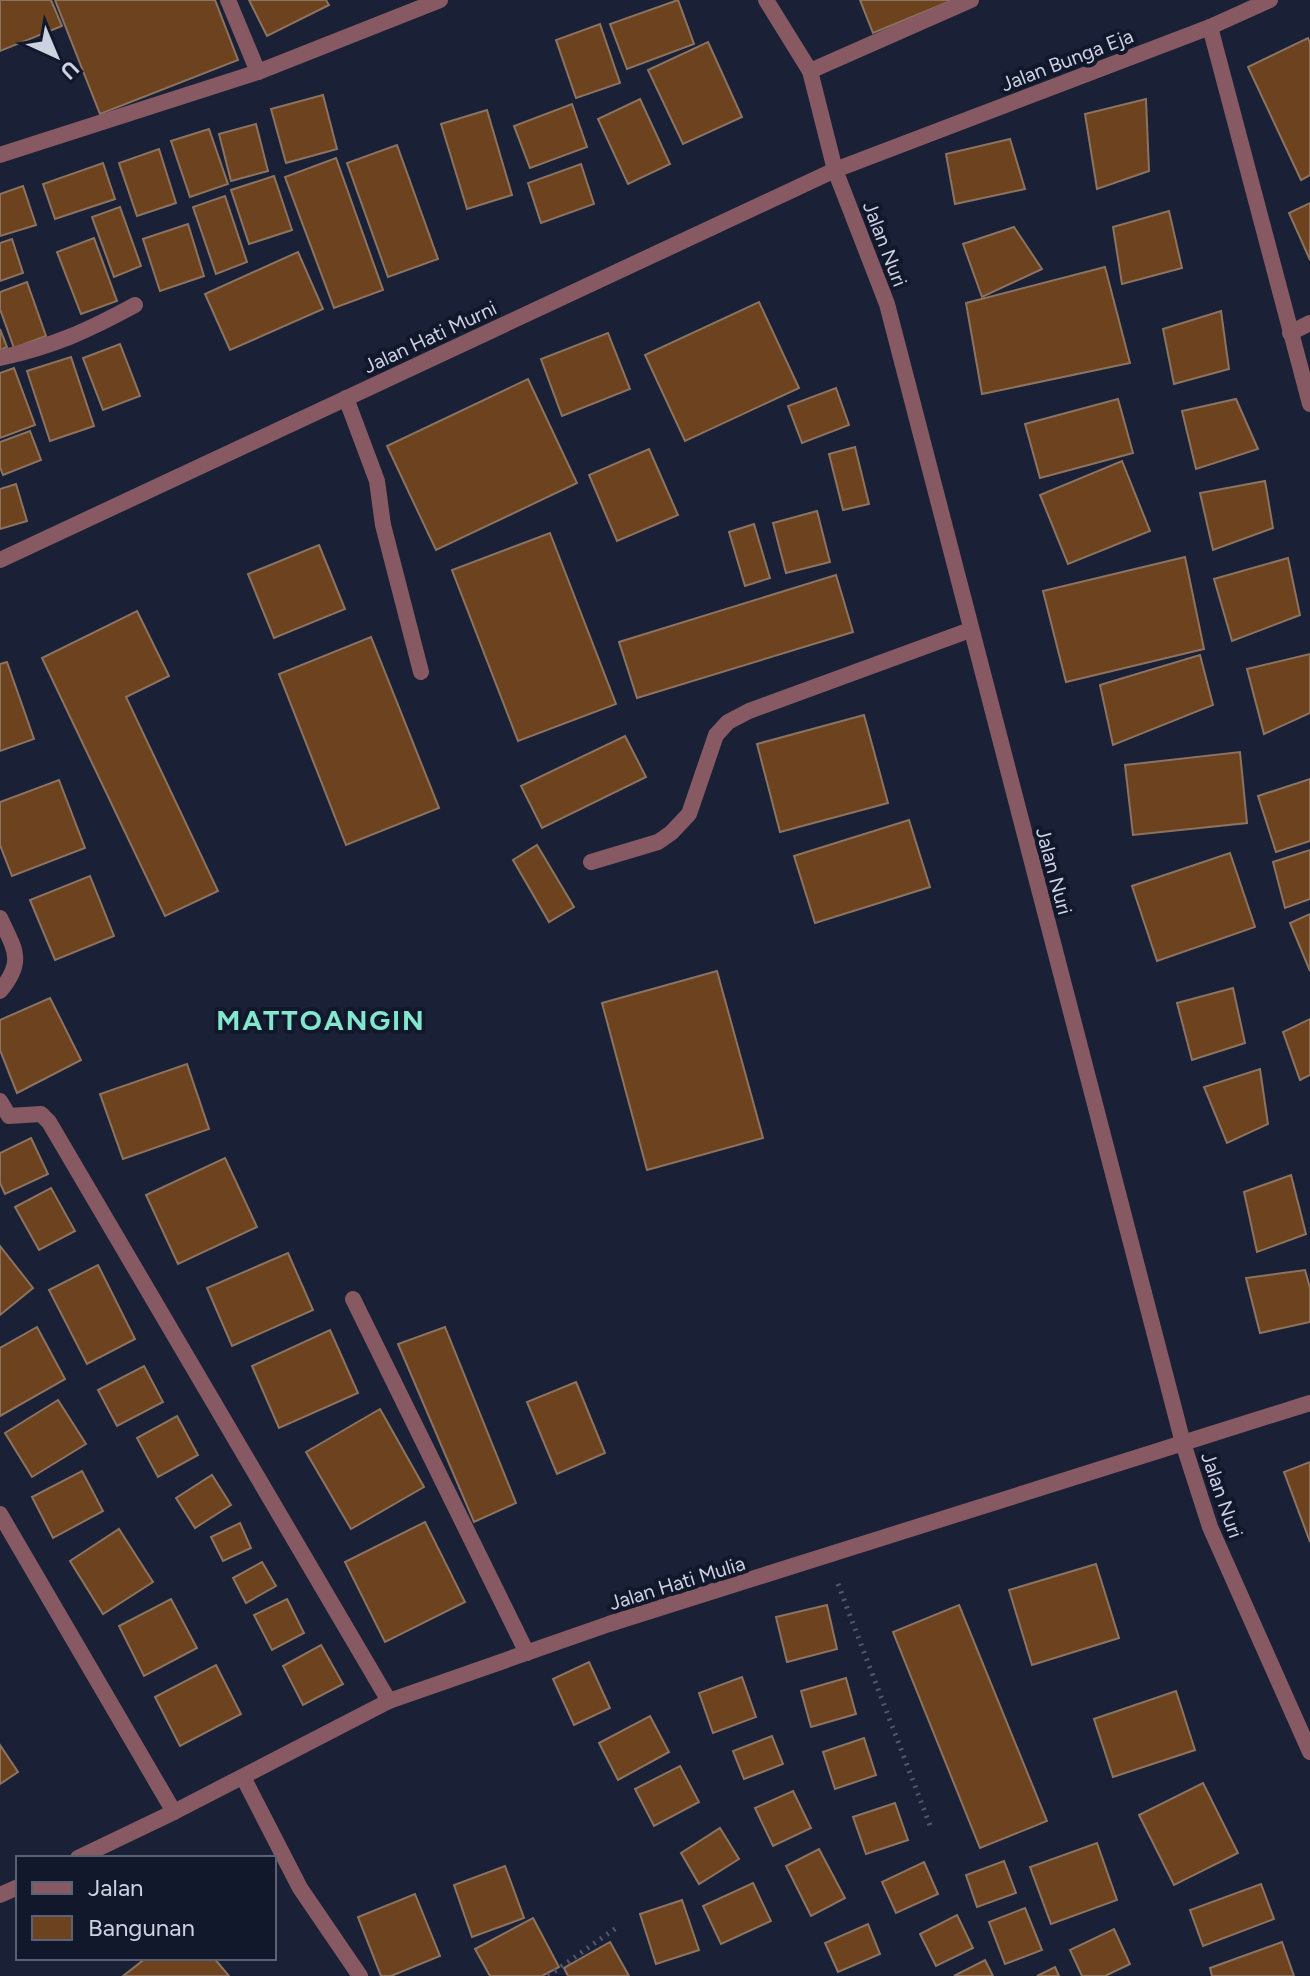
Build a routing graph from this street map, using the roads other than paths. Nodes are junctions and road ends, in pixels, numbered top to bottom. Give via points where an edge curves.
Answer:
1 (228, 0) edge
2 (440, 0) edge
3 (766, 0) edge
4 (971, 0) edge
5 (1270, 0) edge
6 (1210, 27) junction
7 (810, 71) junction
8 (258, 72) junction
9 (877, 154) joint
10 (0, 155) edge
11 (835, 170) junction
12 (135, 305) dead end
13 (1310, 323) edge
14 (1290, 333) junction
15 (0, 358) edge
16 (346, 398) junction
17 (1310, 404) edge
18 (0, 560) edge
19 (970, 630) junction
20 (421, 672) dead end
21 (591, 862) dead end
22 (0, 918) edge
23 (0, 991) edge
24 (0, 1101) edge
25 (353, 1299) dead end
26 (1310, 1403) edge
27 (1183, 1443) junction
28 (0, 1514) edge
29 (527, 1653) junction
30 (389, 1701) junction
31 (1310, 1752) edge
32 (243, 1777) junction
33 (174, 1812) junction
34 (82, 1856) edge
35 (360, 1976) edge

1 - 8 street
2 - 8 street
3 - 7 street, Jalan Nuri
4 - 7 street
5 - 6 street, Jalan Bunga Eja
6 - 9 street, Jalan Bunga Eja
6 - 14 street
7 - 11 street, Jalan Nuri
8 - 10 street
9 - 11 street, Jalan Hati Murni
11 - 16 street, Jalan Hati Murni
11 - 19 street, Jalan Nuri via 887,304
12 - 15 street via 79,335
13 - 14 street
14 - 17 street
16 - 18 street, Jalan Hati Murni
16 - 20 street via 377,481 383,525
19 - 21 street via 728,722 716,735 689,814 671,833 658,842
19 - 27 street, Jalan Nuri
22 - 23 street via 16,962
24 - 30 street via 9,1116 41,1114 49,1122
25 - 29 street
26 - 27 street, Jalan Hati Mulia
27 - 29 street, Jalan Hati Mulia
27 - 31 street, Jalan Nuri via 1210,1527
28 - 33 street
29 - 30 street, Jalan Hati Mulia
30 - 32 street, Jalan Hati Mulia
32 - 33 street, Jalan Hati Mulia
32 - 35 street via 300,1888
33 - 34 street, Jalan Hati Mulia

